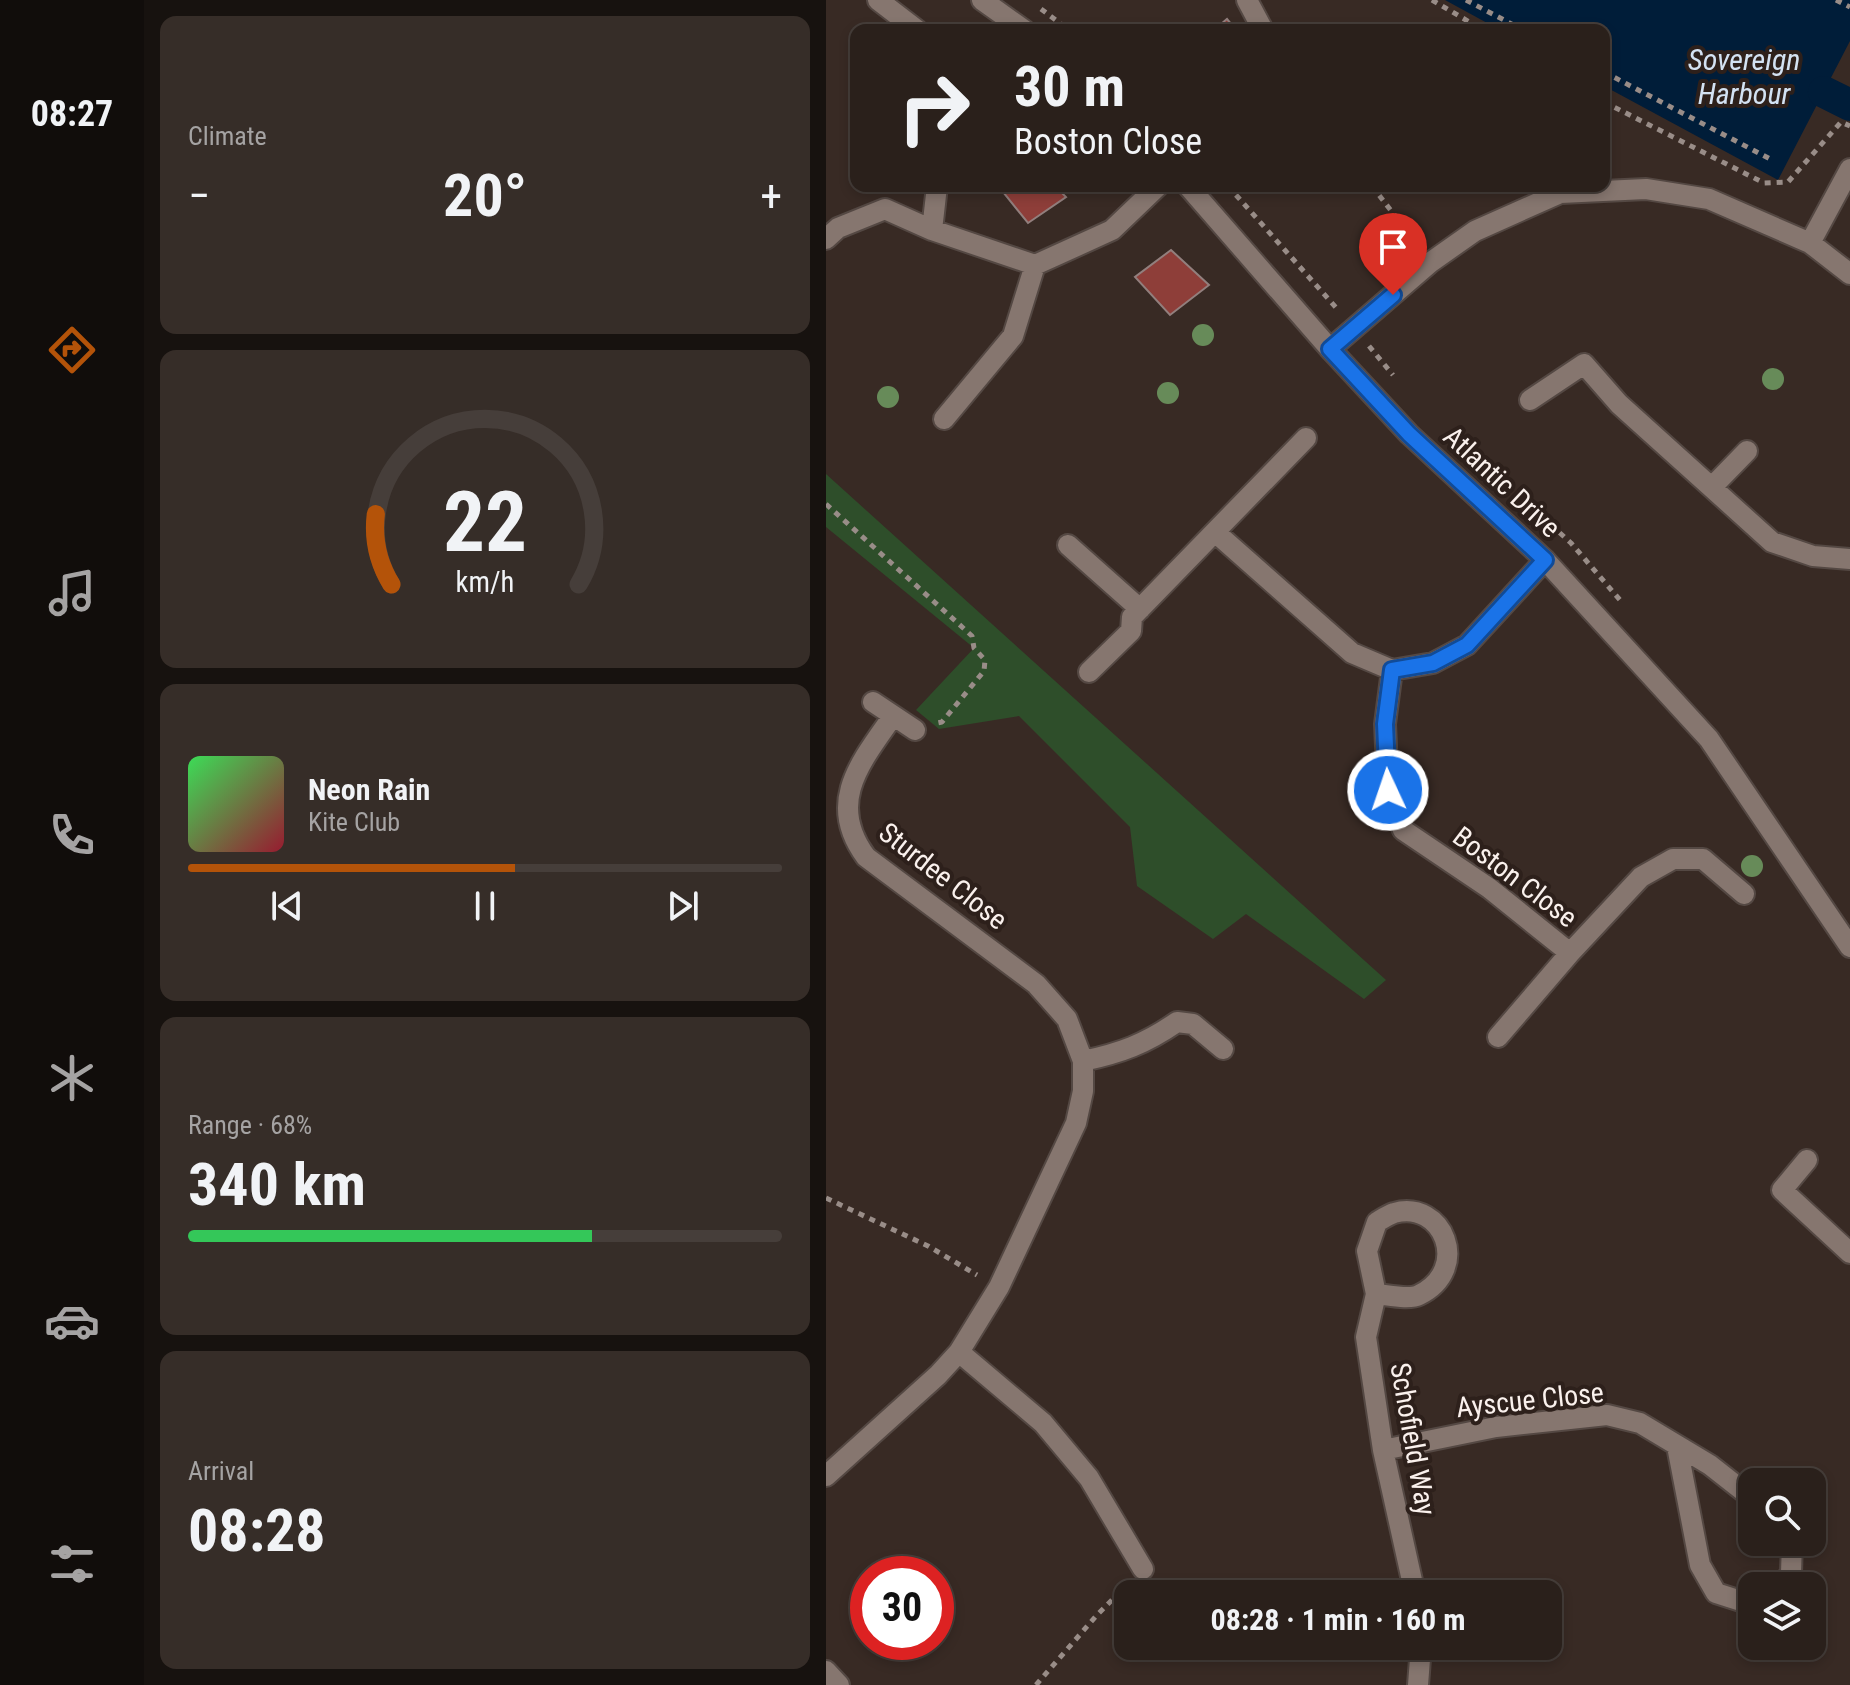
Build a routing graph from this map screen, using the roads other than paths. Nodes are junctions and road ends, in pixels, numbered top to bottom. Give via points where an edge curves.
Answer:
1 (878, 0) edge
2 (982, 0) edge
3 (1247, 0) edge
4 (909, 24) edge
5 (1016, 24) edge
6 (1260, 24) edge
7 (1850, 169) edge
8 (1610, 191) edge
9 (936, 192) edge
10 (1152, 192) edge
11 (1193, 192) edge
12 (1582, 192) edge
13 (932, 230) junction
14 (826, 239) edge
15 (1810, 243) junction
16 (1035, 265) junction
17 (1850, 274) edge
18 (1330, 349) junction
19 (1530, 400) dead end
20 (944, 419) dead end
21 (1306, 438) dead end
22 (1747, 451) dead end
23 (1713, 486) junction
24 (1215, 532) junction
25 (1068, 545) dead end
26 (1850, 559) edge
27 (1545, 560) junction
28 (1136, 613) junction
29 (1392, 670) junction
30 (1089, 672) dead end
31 (873, 702) dead end
32 (893, 716) junction
33 (915, 730) road end
34 (1744, 894) dead end
35 (1850, 947) edge
36 (1570, 953) junction
37 (1498, 1037) dead end
38 (1223, 1049) dead end
39 (1083, 1061) junction
40 (1807, 1160) dead end
41 (1850, 1253) edge
42 (1376, 1294) junction
43 (959, 1352) junction
44 (1677, 1446) junction
45 (1383, 1450) junction
46 (826, 1476) edge
47 (1738, 1487) edge
48 (1143, 1569) road end
49 (1412, 1580) edge
50 (1738, 1600) edge
51 (1420, 1660) edge
52 (826, 1671) edge
53 (839, 1685) edge
54 (1418, 1685) edge

1 - 4 street
2 - 5 street
3 - 6 street
7 - 15 street
8 - 15 street via 1646,189 1709,199
9 - 13 street
10 - 16 street via 1112,230
11 - 18 street, Atlantic Drive
12 - 18 street via 1560,193 1475,231
13 - 14 street via 885,209 838,228
13 - 16 street
15 - 17 street
16 - 20 street via 1013,336
18 - 27 street, Atlantic Drive via 1409,434
19 - 23 street via 1584,364 1619,404
21 - 24 street
22 - 23 street
23 - 26 street via 1772,542 1813,556
24 - 28 street
24 - 29 street via 1352,653
25 - 28 street
27 - 29 street via 1467,645 1433,663
27 - 35 street, Atlantic Drive via 1709,739
28 - 30 street via 1131,631
29 - 36 street, Boston Close via 1385,724 1388,790 1403,830 1489,888
31 - 32 street
32 - 33 street
32 - 39 street, Sturdee Close via 849,785 845,806 853,841 866,857 1036,984 1067,1019
34 - 36 street, Boston Close via 1703,859 1673,859 1641,877
36 - 37 street, Boston Close
38 - 39 street via 1193,1024 1177,1022 1148,1042
39 - 43 street, Sturdee Close via 1076,1123 999,1287
40 - 41 street via 1782,1190
42 - 42 street, Schofield Way via 1367,1251 1377,1222 1395,1213 1420,1214 1438,1226 1447,1240 1448,1262 1441,1279 1417,1296
42 - 45 street, Schofield Way via 1366,1337
43 - 46 street, Sturdee Close
43 - 48 street via 1043,1423 1089,1478
44 - 45 street, Ayscue Close via 1640,1423 1607,1415 1496,1427
44 - 47 street, Ayscue Close
44 - 50 street via 1700,1565 1716,1593
45 - 49 street, Schofield Way
51 - 54 street
52 - 53 street

